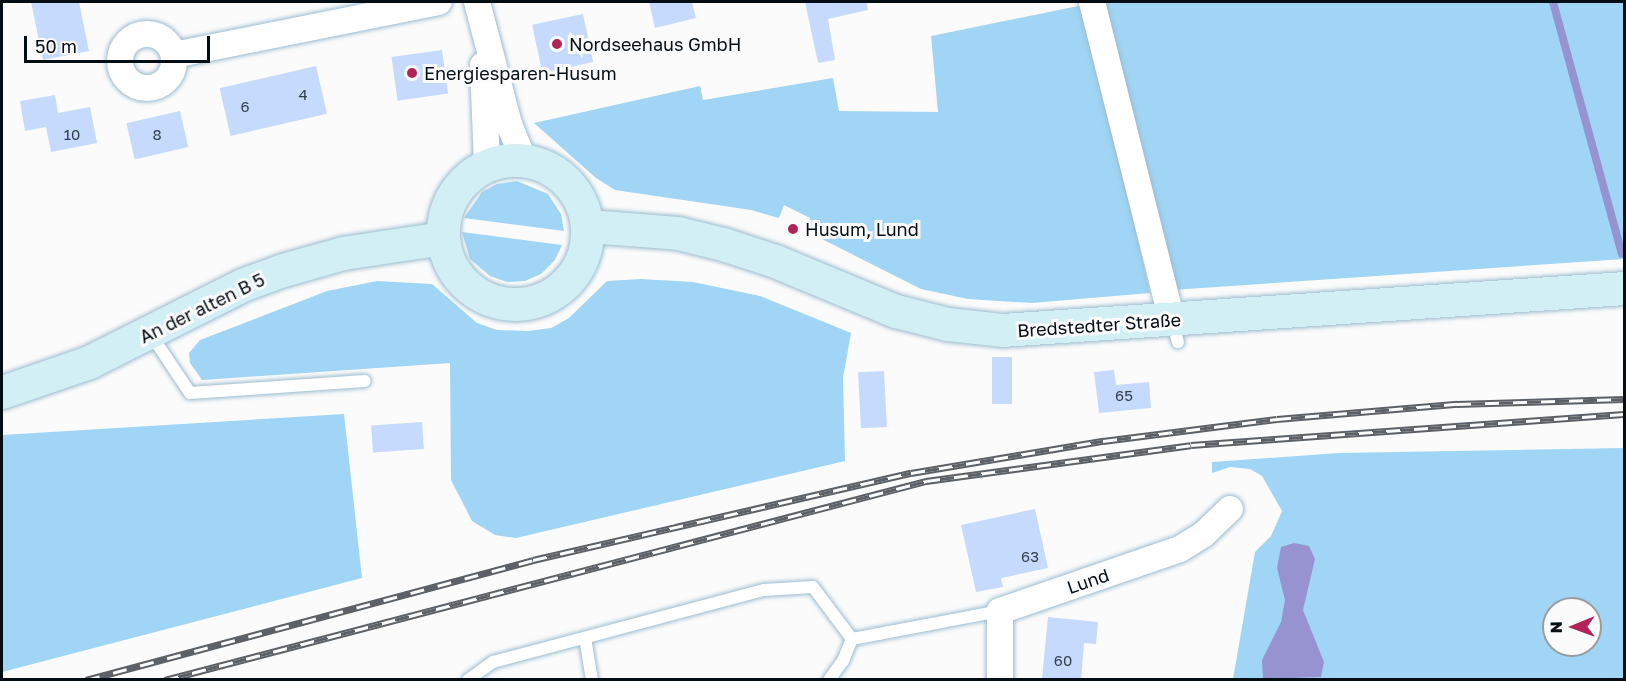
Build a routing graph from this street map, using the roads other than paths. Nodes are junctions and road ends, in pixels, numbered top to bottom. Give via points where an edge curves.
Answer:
1 (439, 2) edge
2 (1092, 2) edge
3 (479, 9) edge
4 (174, 55) dead end
5 (523, 159) junction
6 (487, 165) junction
7 (588, 226) junction
8 (443, 238) junction
9 (1624, 288) edge
10 (1175, 331) junction
11 (150, 333) junction
12 (365, 381) dead end
13 (2, 392) edge
14 (1230, 509) dead end
15 (1000, 611) junction
16 (585, 638) junction
17 (852, 639) junction
18 (468, 680) edge
19 (592, 680) edge
20 (829, 680) edge
21 (1000, 680) edge

1 - 4 street
2 - 10 street
3 - 5 street
3 - 6 street
5 - 6 main road
5 - 7 main road via 547,166 567,181 582,201
6 - 8 main road via 468,177 453,195 445,216
7 - 8 main road via 585,250 569,279 557,291 535,302 510,304 486,298 465,284 450,264
7 - 10 main road, Bredstedter Straße via 678,233 726,245 896,311 947,324 1032,331
8 - 11 main road, An der alten B 5 via 353,251 283,270 242,285
9 - 10 main road, Bredstedter Straße
11 - 12 lane via 190,393
11 - 13 main road, An der alten B 5 via 89,362
14 - 15 street, Lund via 1204,534 1180,549
15 - 17 lane
15 - 21 street
16 - 17 lane via 764,590 813,587
16 - 18 lane via 493,663
16 - 19 lane
17 - 20 lane

